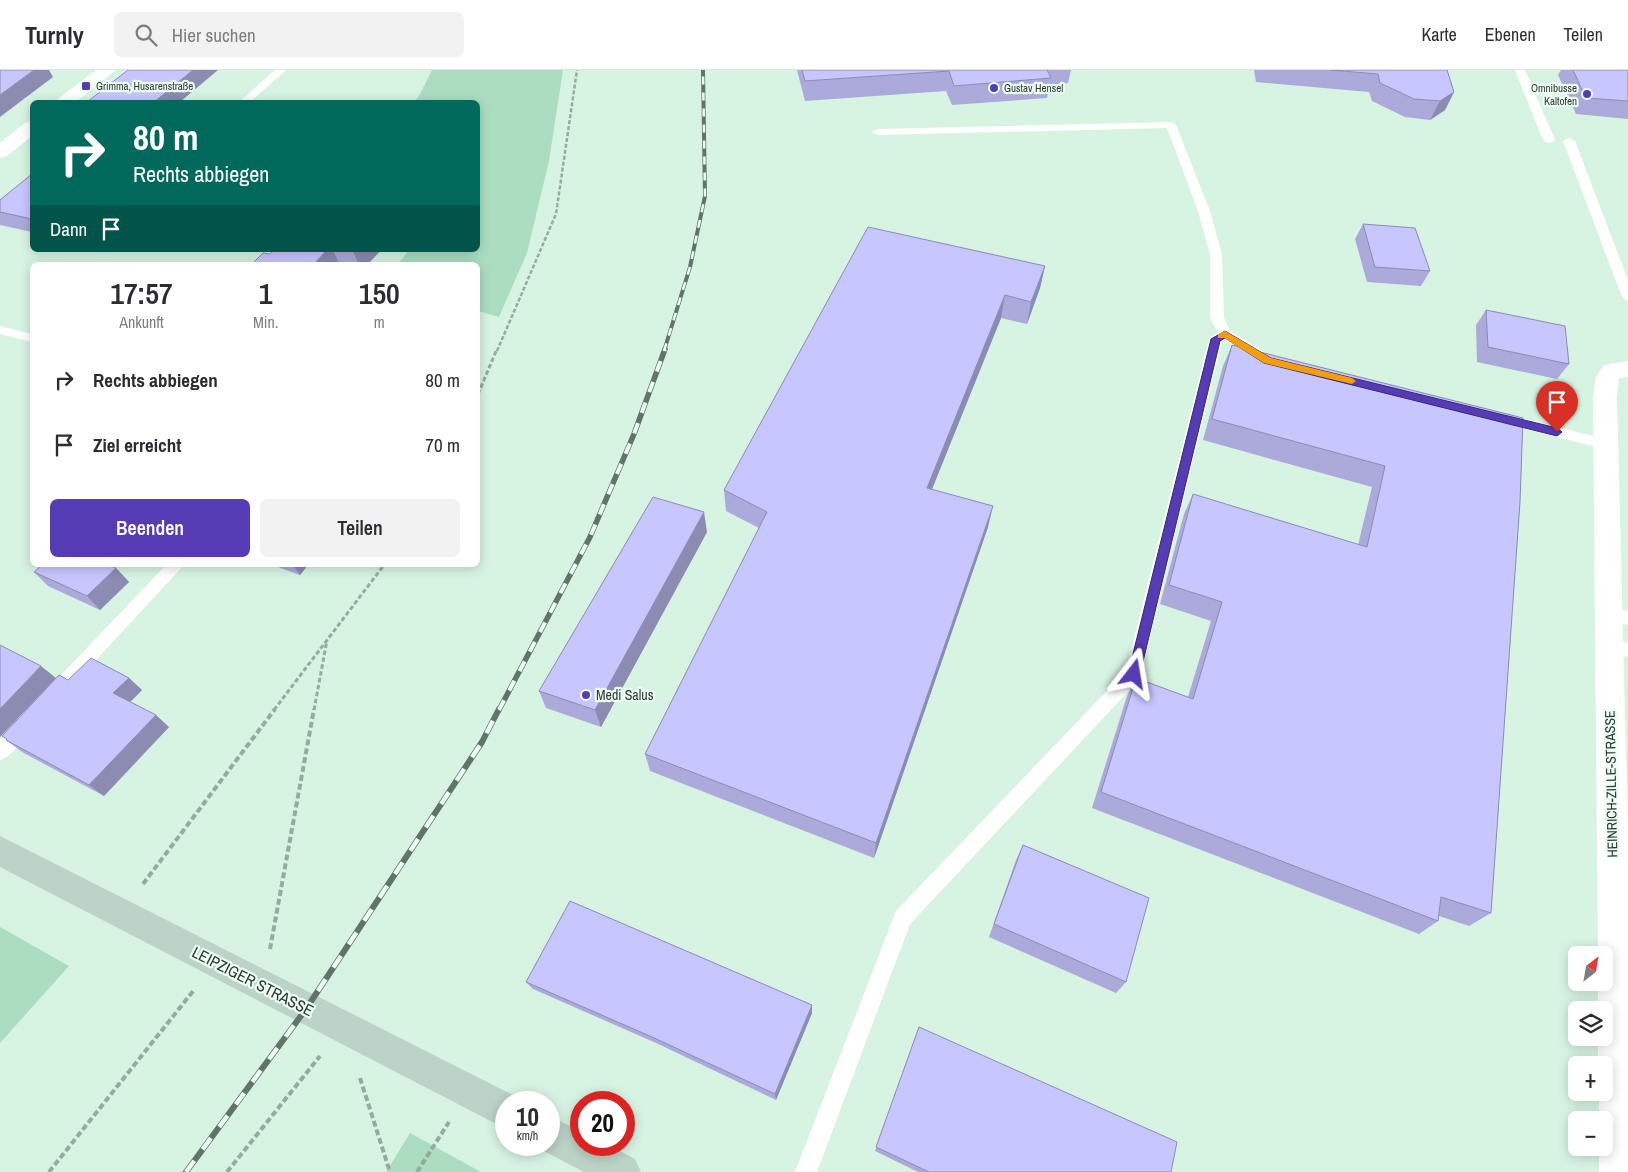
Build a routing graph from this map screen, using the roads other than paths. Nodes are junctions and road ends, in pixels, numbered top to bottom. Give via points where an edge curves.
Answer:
1 (107, 70) edge
2 (281, 70) edge
3 (1520, 70) edge
4 (68, 100) edge
5 (246, 100) edge
6 (30, 131) edge
7 (878, 132) dead end
8 (1548, 140) dead end
9 (1569, 141) dead end
10 (0, 152) edge
11 (1628, 298) edge
12 (0, 330) edge
13 (1225, 334) junction
14 (30, 338) edge
15 (1277, 362) edge
16 (1628, 369) edge
17 (1484, 414) edge
18 (1605, 444) junction
19 (174, 567) edge
20 (1618, 616) edge
21 (1618, 647) edge
22 (0, 752) edge
23 (0, 851) edge
24 (1621, 937) edge
25 (495, 1105) edge
26 (560, 1140) edge
27 (622, 1172) edge
28 (806, 1172) edge
29 (1618, 1172) edge

1 - 4 street
2 - 5 lane
3 - 8 lane
6 - 10 street
7 - 13 lane via 1170,125 1204,211 1216,255 1217,318
9 - 11 lane
12 - 14 lane
13 - 15 lane via 1268,360
13 - 28 lane via 1216,339 1134,674 903,918
16 - 18 street, HEINRICH-ZILLE-STRASSE via 1612,371 1608,377
17 - 18 lane
18 - 20 street, HEINRICH-ZILLE-STRASSE
19 - 22 lane
20 - 21 street, HEINRICH-ZILLE-STRASSE
21 - 24 street, HEINRICH-ZILLE-STRASSE
23 - 25 main road, LEIPZIGER STRASSE
24 - 29 street, HEINRICH-ZILLE-STRASSE
26 - 27 main road

